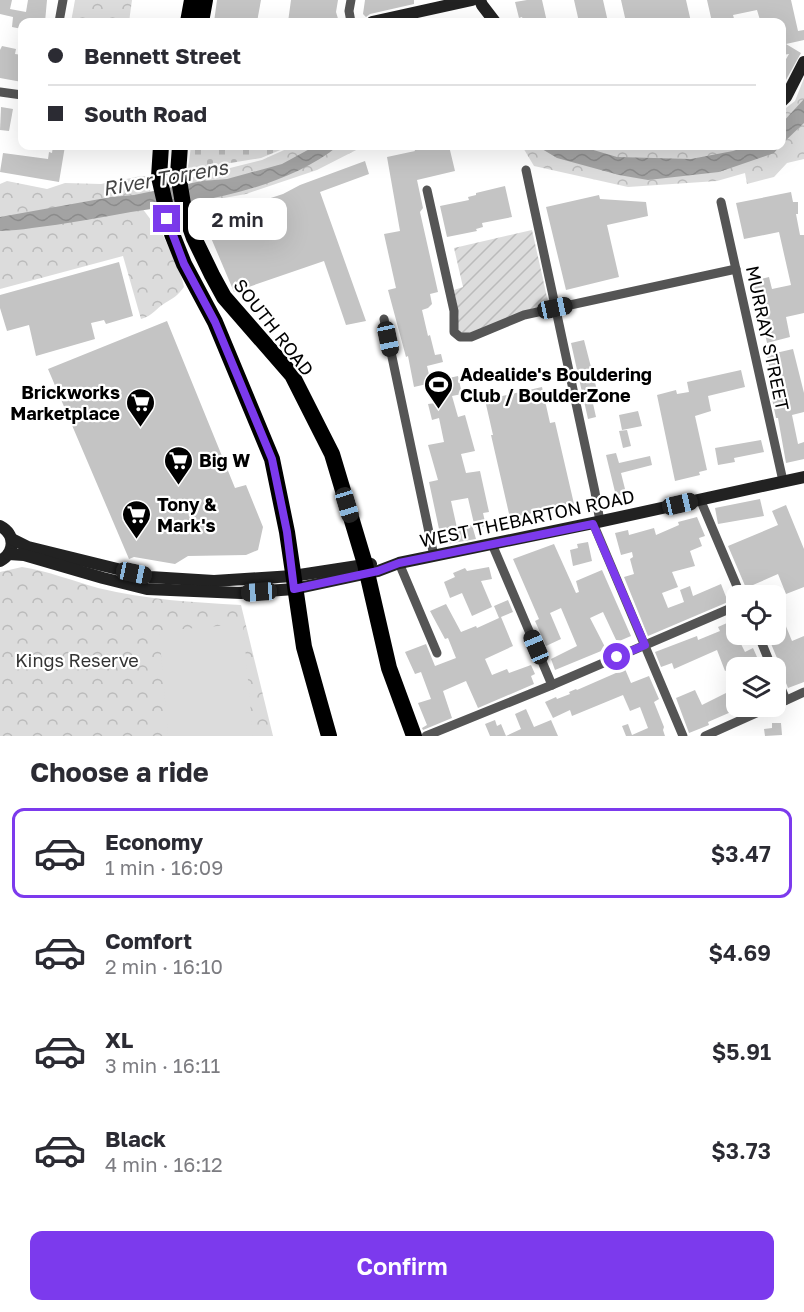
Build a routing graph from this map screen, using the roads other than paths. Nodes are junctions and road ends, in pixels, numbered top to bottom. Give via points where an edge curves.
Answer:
1 (63, 0) edge
2 (192, 0) edge
3 (205, 0) edge
4 (351, 0) edge
5 (472, 0) edge
6 (480, 0) edge
7 (60, 18) edge
8 (189, 18) edge
9 (202, 18) edge
10 (350, 18) edge
11 (390, 18) edge
12 (492, 18) edge
13 (804, 62) edge
14 (0, 92) edge
15 (18, 94) edge
16 (786, 97) edge
17 (180, 150) edge
18 (160, 153) edge
19 (526, 170) dead end
20 (427, 190) dead end
21 (721, 202) dead end
22 (736, 269) junction
23 (555, 308) junction
24 (384, 319) dead end
25 (804, 477) edge
26 (783, 481) junction
27 (700, 499) junction
28 (596, 523) junction
29 (0, 526) edge
30 (12, 539) junction
31 (492, 544) junction
32 (434, 556) junction
33 (4, 558) edge
34 (399, 563) junction
35 (366, 569) junction
36 (293, 583) junction
37 (736, 585) edge
38 (726, 610) edge
39 (645, 645) junction
40 (437, 653) dead end
41 (552, 685) junction
42 (804, 692) edge
43 (786, 700) edge
44 (749, 717) edge
45 (329, 736) edge
46 (414, 736) edge
47 (426, 736) edge
48 (683, 736) edge
49 (707, 736) edge

1 - 7 street
2 - 8 highway
3 - 9 highway
4 - 10 street
5 - 11 street
6 - 12 street
13 - 16 street
14 - 15 street
17 - 35 highway, SOUTH ROAD via 178,174 194,238 224,297 297,384 332,454
18 - 36 highway via 159,177 167,219 272,459
19 - 23 street
20 - 23 street via 456,335 467,338 524,315
21 - 22 street, MURRAY STREET
22 - 23 street
22 - 26 street, MURRAY STREET
23 - 28 street via 595,492
24 - 32 street
25 - 26 street, WEST THEBARTON ROAD
26 - 27 street, WEST THEBARTON ROAD
27 - 28 street, WEST THEBARTON ROAD
27 - 37 street
28 - 31 street, WEST THEBARTON ROAD
28 - 39 street
29 - 30 street via 7,529
30 - 33 street via 12,547
30 - 36 street via 28,547 150,577
31 - 32 street, WEST THEBARTON ROAD
31 - 41 street
32 - 34 street, WEST THEBARTON ROAD
33 - 36 street via 24,555 147,589 242,593
34 - 35 street, WEST THEBARTON ROAD
34 - 40 street
35 - 36 street, WEST THEBARTON ROAD
35 - 46 highway, SOUTH ROAD via 389,668
36 - 45 highway via 304,647
38 - 39 street
39 - 41 street
39 - 48 street
41 - 47 street
42 - 43 street
44 - 49 street

